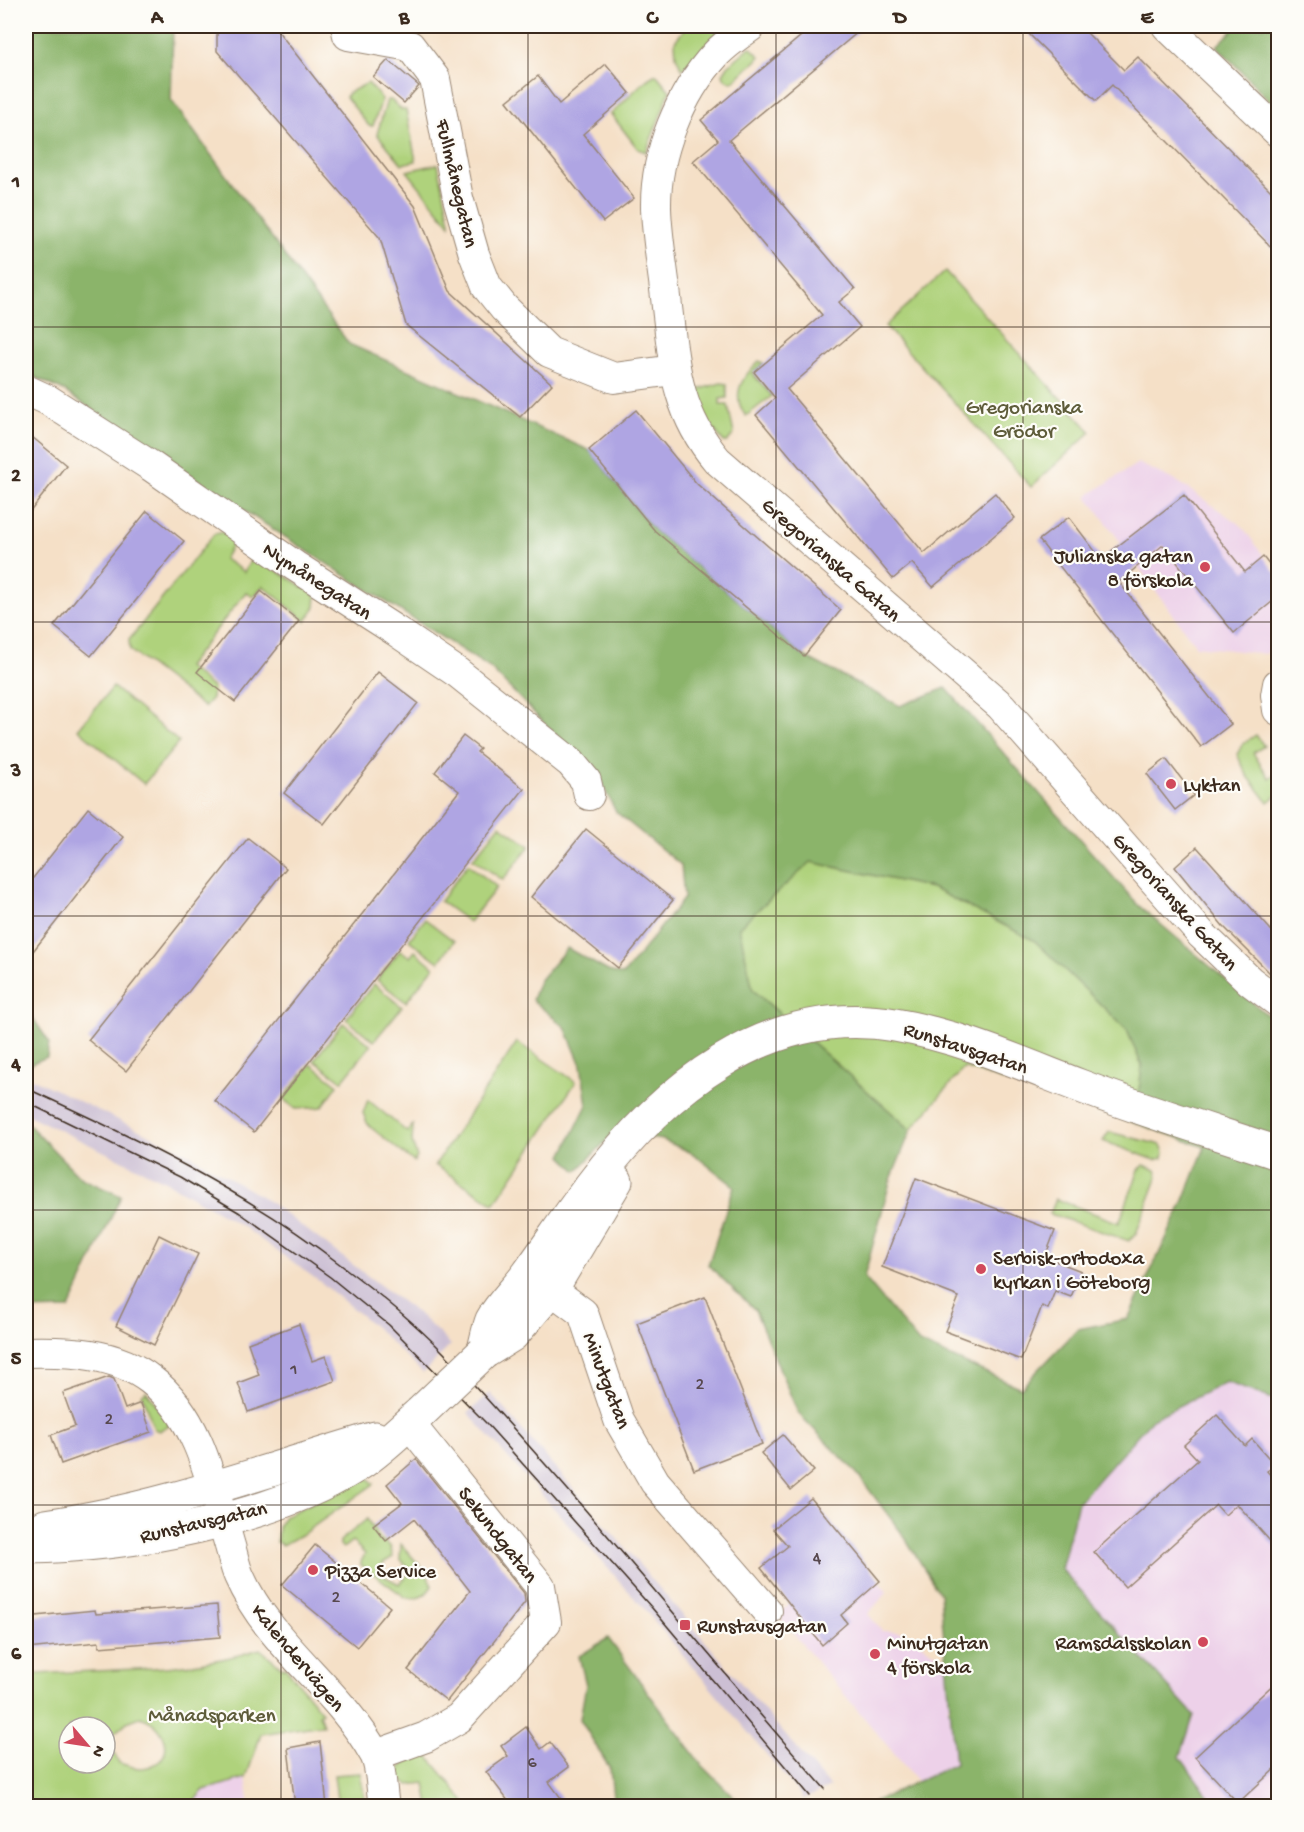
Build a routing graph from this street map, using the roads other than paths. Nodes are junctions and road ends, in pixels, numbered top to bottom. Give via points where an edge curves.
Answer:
1 (346, 26) edge
2 (752, 26) edge
3 (1167, 26) edge
4 (1278, 132) edge
5 (674, 370) junction
6 (26, 390) edge
7 (1278, 684) edge
8 (1278, 711) edge
9 (589, 795) dead end
10 (1278, 1002) edge
11 (1278, 1153) edge
12 (540, 1281) junction
13 (26, 1352) edge
14 (409, 1423) junction
15 (217, 1504) junction
16 (26, 1529) edge
17 (26, 1547) edge
18 (767, 1611) dead end
19 (376, 1755) junction
20 (384, 1806) edge

1 - 5 street, Fullmånegatan via 348,34 410,46 435,79 458,198 474,254 487,287 504,308 549,352 614,378
2 - 5 street, Gregorianska Gatan via 716,53 687,93 663,157 656,207
3 - 4 street
5 - 10 street, Gregorianska Gatan via 683,405 717,460 1001,705 1202,935
6 - 9 street, Nymånegatan via 151,466 458,674 571,763 586,781
7 - 8 street
11 - 12 street, Runstavsgatan via 937,1035 894,1024 824,1022 733,1052 662,1105
12 - 14 street, Runstavsgatan, bridge via 512,1335 483,1353
12 - 18 street, Minutgatan via 583,1313 619,1420 655,1482
13 - 15 street, Kalendervägen via 70,1352 116,1359 152,1380 187,1422
14 - 15 street, Runstavsgatan via 358,1465 300,1495
14 - 19 street, Sekundgatan via 540,1586 546,1622 459,1718 426,1737
15 - 16 street, Runstavsgatan
15 - 17 street, Runstavsgatan via 156,1534
15 - 19 street, Kalendervägen via 238,1574 252,1602
19 - 20 street, Kalendervägen

